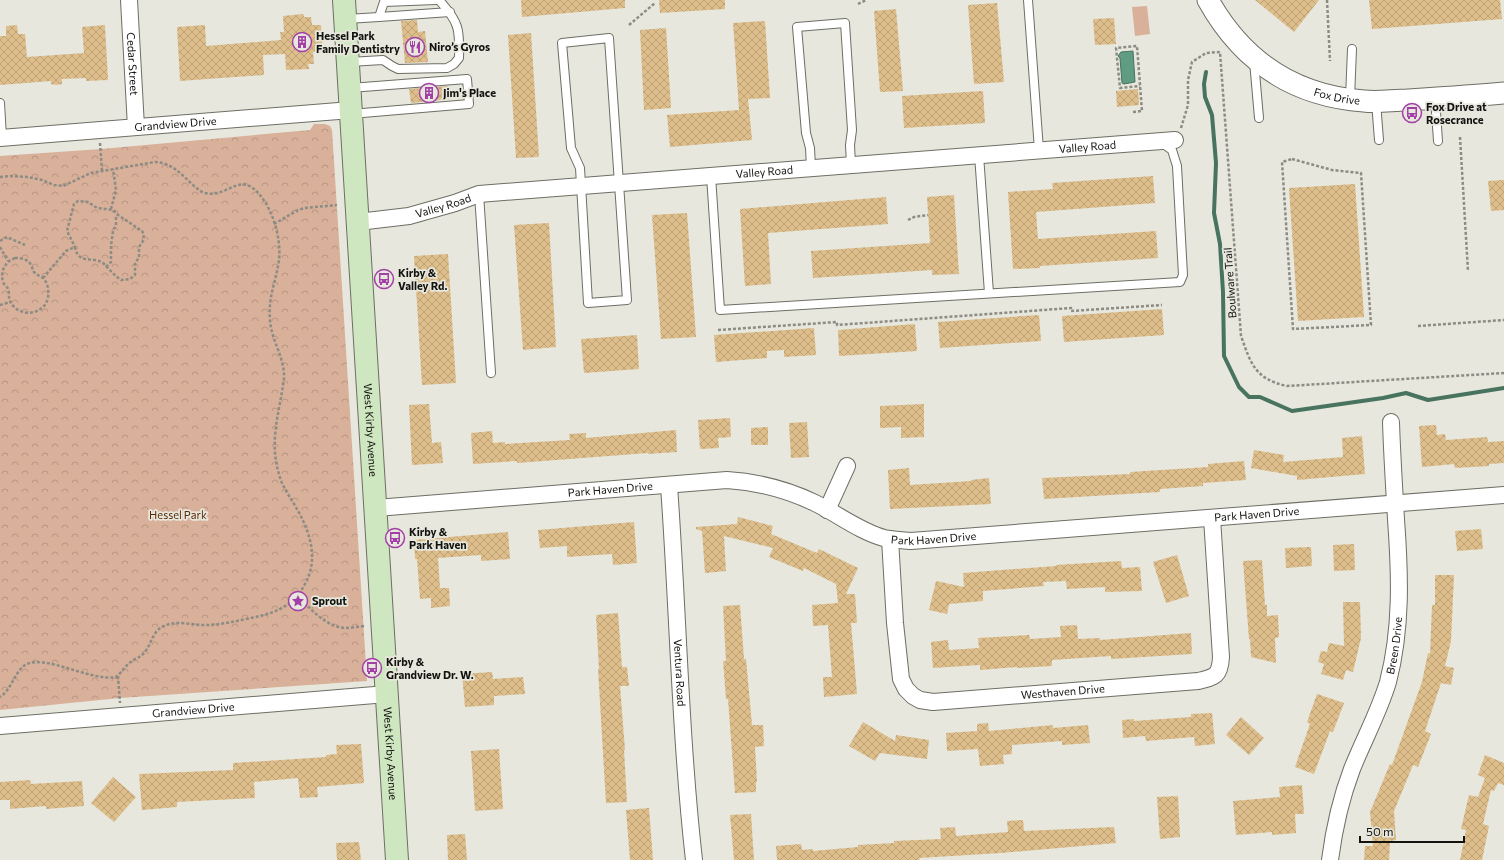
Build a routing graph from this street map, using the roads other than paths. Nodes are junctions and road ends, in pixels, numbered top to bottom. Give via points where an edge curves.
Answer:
1 (129, 0) edge
2 (436, 0) edge
3 (439, 0) edge
4 (1028, 0) edge
5 (1208, 0) edge
6 (345, 10) edge
7 (450, 12) junction
8 (379, 17) junction
9 (1352, 49) dead end
10 (1253, 57) junction
11 (348, 62) junction
12 (350, 88) junction
13 (1504, 93) edge
14 (1435, 98) junction
15 (1350, 99) junction
16 (1376, 101) junction
17 (0, 103) edge
18 (351, 112) junction
19 (1259, 118) dead end
20 (136, 127) junction
21 (1, 138) edge
22 (1379, 140) dead end
23 (1168, 141) joint
24 (1438, 141) dead end
25 (1039, 150) junction
26 (979, 155) junction
27 (851, 164) junction
28 (811, 167) junction
29 (711, 176) junction
30 (619, 182) junction
31 (581, 186) junction
32 (478, 194) junction
33 (358, 222) junction
34 (989, 292) junction
35 (491, 374) dead end
36 (1391, 422) dead end
37 (847, 466) dead end
38 (669, 486) junction
39 (1504, 495) edge
40 (1395, 503) junction
41 (376, 508) junction
42 (827, 510) junction
43 (1212, 518) junction
44 (890, 539) junction
45 (387, 694) junction
46 (0, 726) edge
47 (397, 860) edge
48 (694, 860) edge
49 (1330, 860) edge

1 - 20 street, Cedar Street
2 - 8 lane via 384,2
3 - 7 lane
4 - 25 lane
5 - 10 street, Fox Drive via 1242,48
6 - 8 lane
6 - 11 main road, West Kirby Avenue
7 - 8 lane
7 - 11 lane via 459,27 459,58 447,68 398,69 383,60
9 - 15 lane
10 - 15 street, Fox Drive via 1280,77 1296,85 1322,95
10 - 19 lane
11 - 12 main road, West Kirby Avenue
12 - 18 main road, West Kirby Avenue
12 - 18 lane via 467,79 469,104
13 - 14 street, Fox Drive
14 - 16 street, Fox Drive
14 - 24 lane
15 - 16 street, Fox Drive
16 - 22 lane
17 - 21 lane
18 - 20 street, Grandview Drive
18 - 33 main road, West Kirby Avenue
20 - 21 street, Grandview Drive
23 - 25 street, Valley Road
23 - 34 lane via 1177,166 1183,275 1180,282
25 - 26 street, Valley Road
26 - 27 street, Valley Road
26 - 34 lane
27 - 28 street, Valley Road
27 - 28 lane via 852,130 845,23 797,26
28 - 29 street, Valley Road
29 - 30 street, Valley Road
29 - 34 lane via 720,310
30 - 31 street, Valley Road
30 - 31 lane via 627,300 588,303
30 - 31 lane via 609,38 562,43 571,148 580,168
31 - 32 street, Valley Road
32 - 33 street, Valley Road via 408,216
32 - 35 lane
33 - 41 main road, West Kirby Avenue
36 - 40 street, Breen Drive
37 - 42 street
38 - 41 street, Park Haven Drive
38 - 42 street, Park Haven Drive via 727,480 767,485 792,493
38 - 48 street, Ventura Road via 684,743
39 - 40 street, Park Haven Drive
40 - 43 street, Park Haven Drive
40 - 49 street, Breen Drive via 1400,574 1396,647 1388,682 1341,802
41 - 45 main road, West Kirby Avenue
42 - 44 street, Park Haven Drive via 874,534
43 - 44 street, Park Haven Drive via 911,541
43 - 44 street, Westhaven Drive via 1221,668 1211,678 933,702 920,700 914,696 906,689 901,679
45 - 46 street, Grandview Drive
45 - 47 main road, West Kirby Avenue

